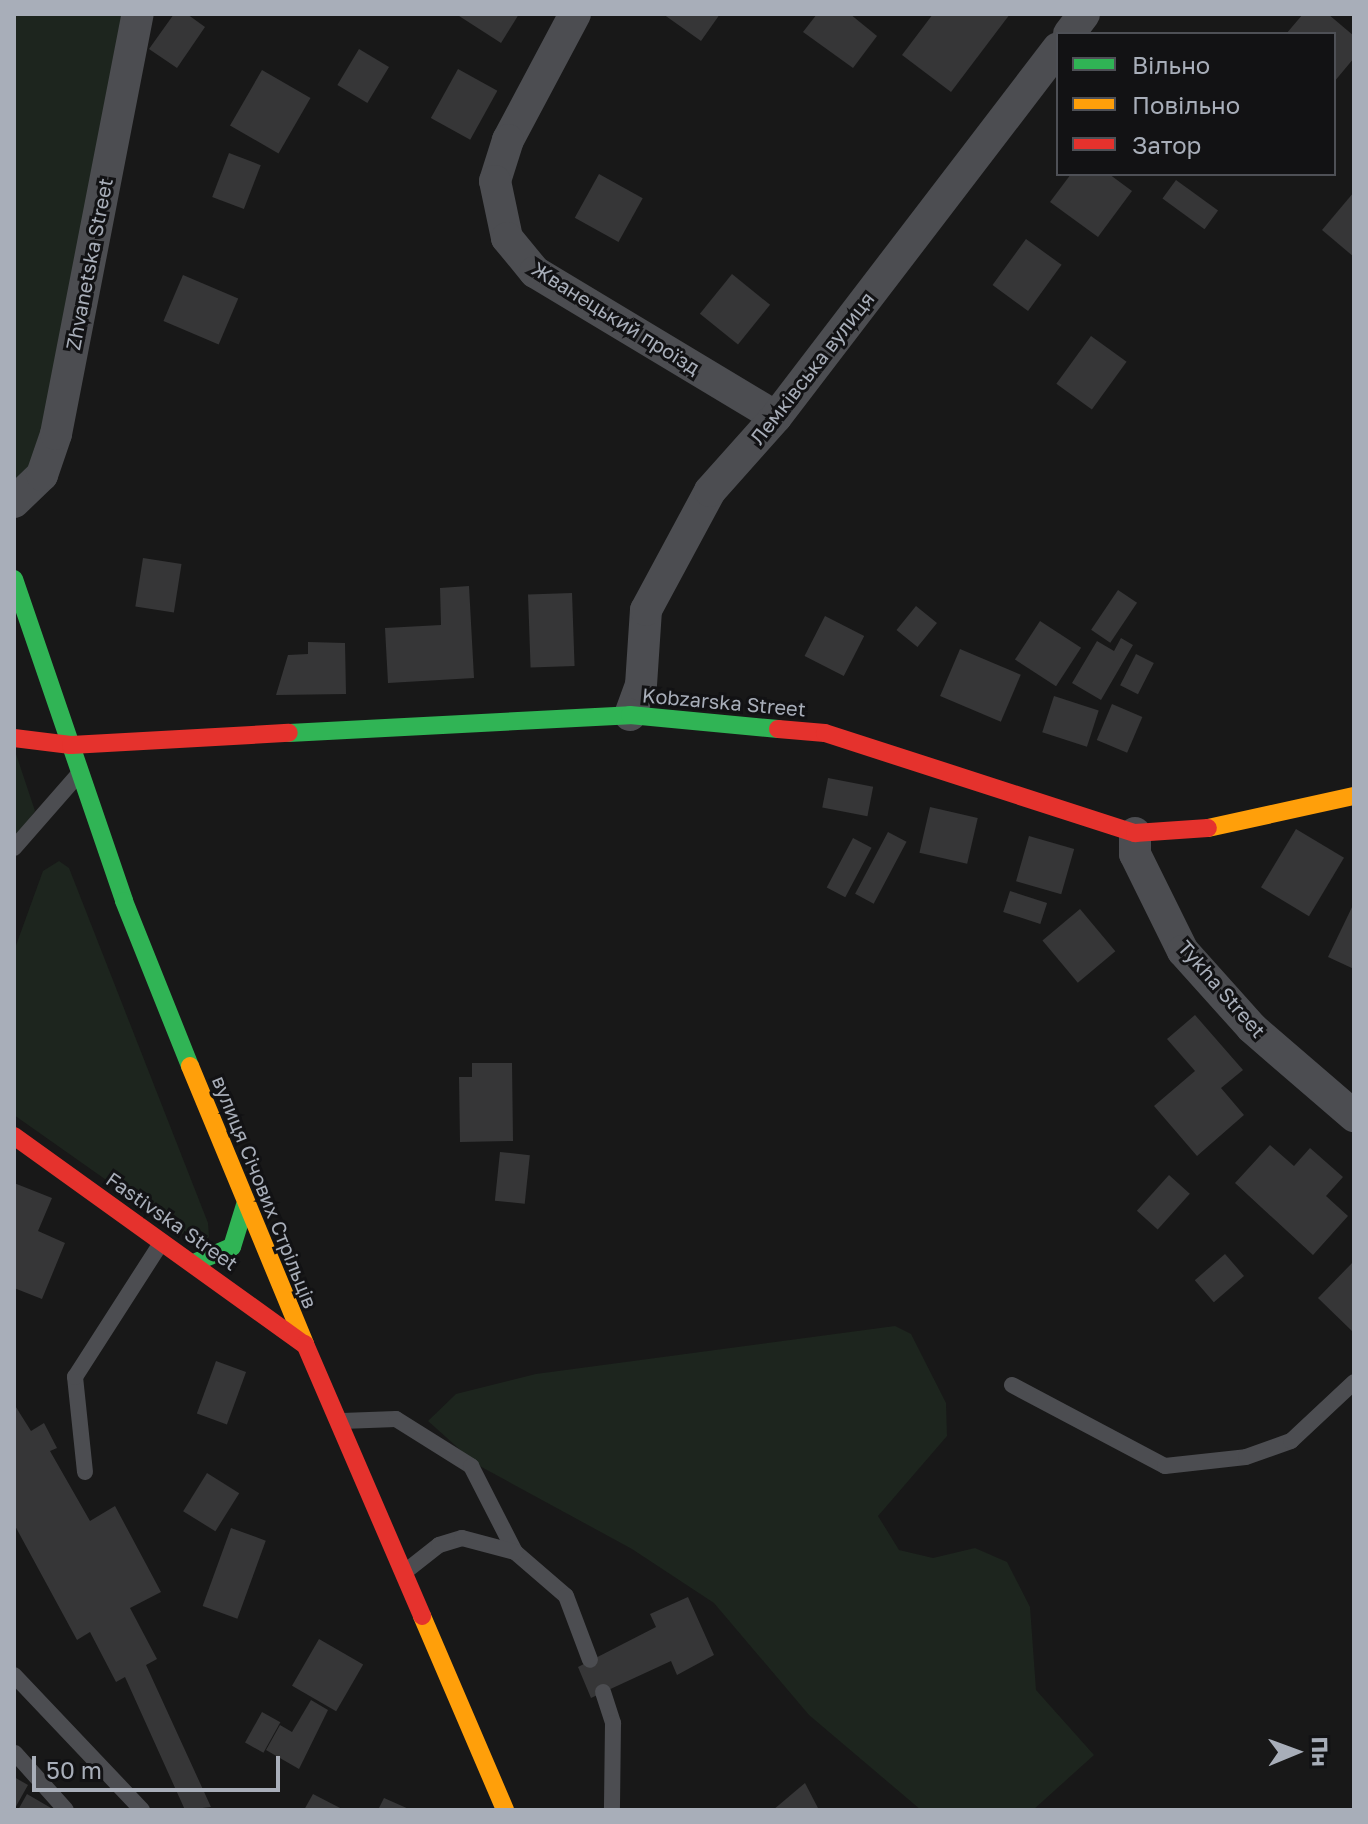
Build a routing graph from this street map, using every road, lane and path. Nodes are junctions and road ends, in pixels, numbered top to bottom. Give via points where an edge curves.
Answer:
1 (138, 14) edge
2 (575, 14) edge
3 (1084, 14) edge
4 (1070, 32) edge
5 (1056, 51) edge
6 (776, 417) junction
7 (14, 502) edge
8 (14, 579) edge
9 (630, 715) junction
10 (14, 738) edge
11 (71, 745) junction
12 (81, 772) junction
13 (1354, 796) edge
14 (1135, 833) junction
15 (14, 848) edge
16 (1354, 1116) edge
17 (14, 1136) edge
18 (245, 1205) junction
19 (162, 1240) junction
20 (196, 1262) junction
21 (303, 1344) junction
22 (1354, 1382) edge
23 (1012, 1385) dead end
24 (336, 1422) junction
25 (85, 1472) dead end
26 (515, 1552) junction
27 (406, 1571) junction
28 (590, 1660) dead end
29 (14, 1675) edge
30 (603, 1692) dead end
31 (15, 1753) edge
32 (66, 1810) edge
33 (142, 1810) edge
34 (505, 1810) edge
35 (612, 1810) edge

1 - 7 street, Zhvanetska Street via 56,434 42,475
2 - 6 street, Жванецький проїзд via 499,167 495,181 507,238 535,272
3 - 4 street
5 - 6 street, Лемківська вулиця
6 - 9 street, Лемківська вулиця via 710,491 646,610 641,685
8 - 11 main road, вулиця Січових Стрільців
9 - 11 main road, Kobzarska Street
9 - 14 main road, Kobzarska Street via 825,733
10 - 11 main road, Kobzarska Street
11 - 12 main road, вулиця Січових Стрільців
12 - 15 lane
12 - 18 main road, вулиця Січових Стрільців via 124,901
13 - 14 main road, Kobzarska Street via 1233,826
14 - 16 street, Tykha Street via 1135,854 1183,951 1252,1028
17 - 19 main road, Fastivska Street
18 - 20 main road via 232,1247 223,1256
18 - 21 main road, вулиця Січових Стрільців
19 - 20 main road, Fastivska Street
19 - 25 lane via 75,1377
20 - 21 main road, Fastivska Street
21 - 24 main road, вулиця Січових Стрільців
22 - 23 lane via 1291,1441 1246,1457 1165,1466
24 - 26 lane via 396,1419 471,1466
24 - 27 main road, вулиця Січових Стрільців
26 - 27 lane via 462,1538 439,1545
26 - 28 lane via 566,1596
27 - 34 main road, вулиця Січових Стрільців
29 - 33 lane
30 - 35 lane via 613,1723
31 - 32 lane

